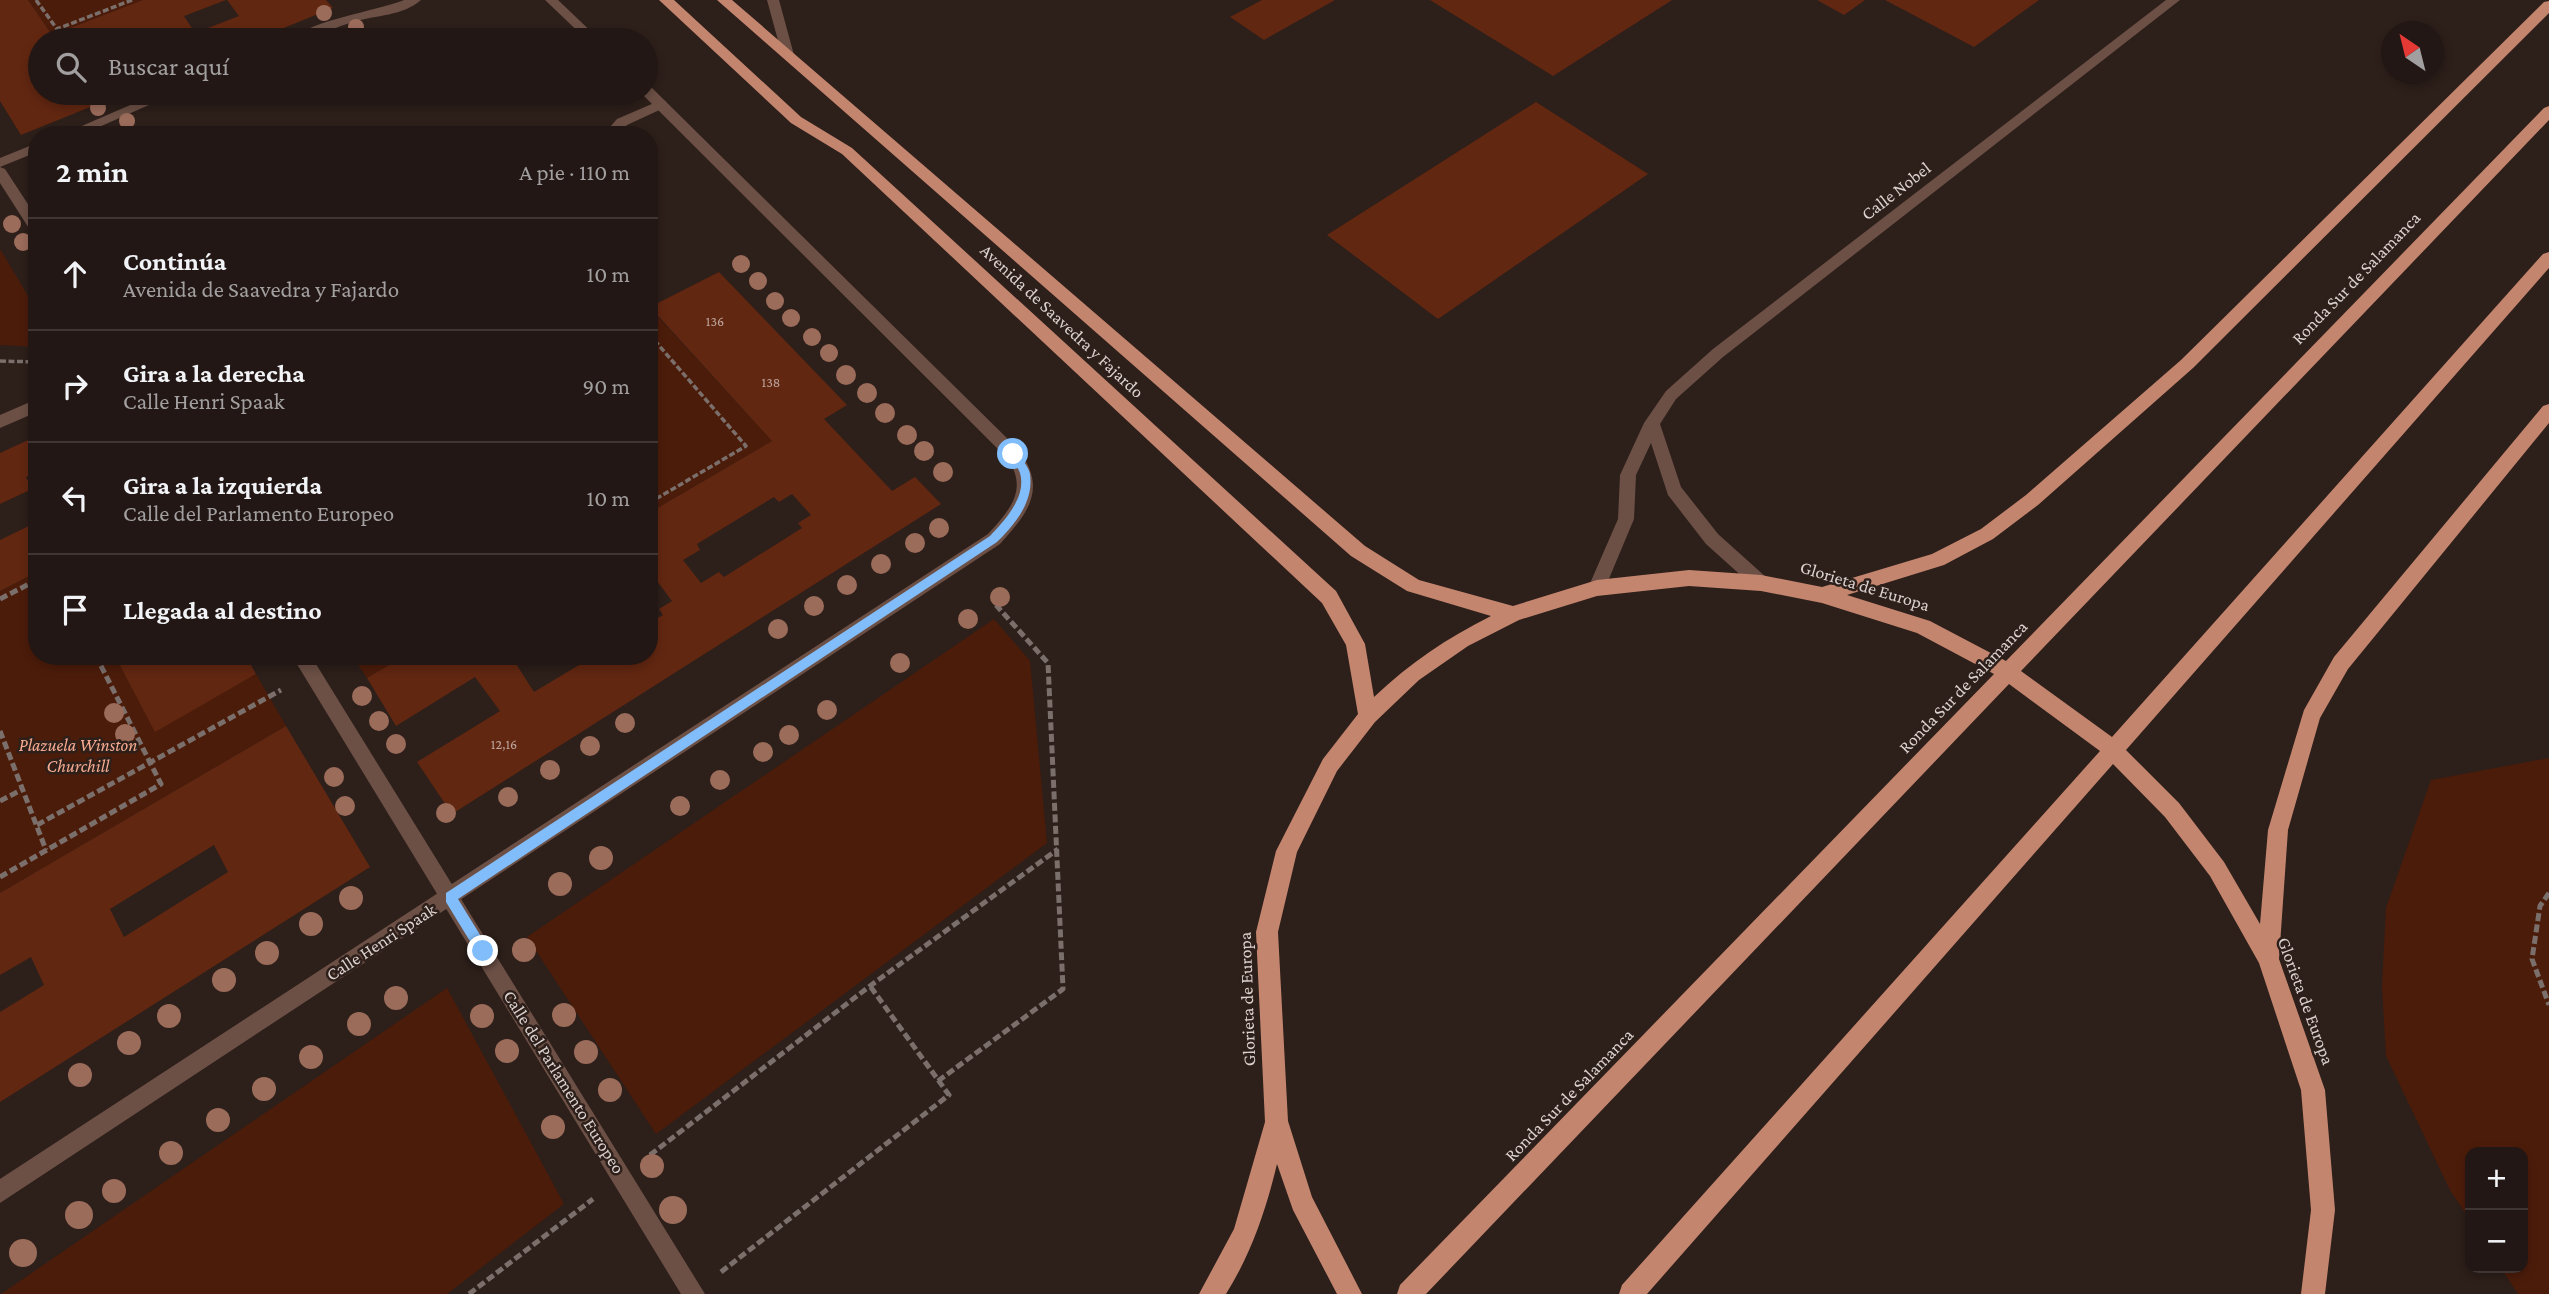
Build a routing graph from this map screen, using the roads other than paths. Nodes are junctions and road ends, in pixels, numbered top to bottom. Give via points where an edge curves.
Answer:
1 (415, 0) edge
2 (551, 0) edge
3 (666, 0) edge
4 (724, 0) edge
5 (773, 0) edge
6 (2174, 0) edge
7 (2549, 5) edge
8 (326, 28) edge
9 (581, 28) edge
10 (788, 55) junction
11 (658, 101) edge
12 (661, 104) junction
13 (140, 105) edge
14 (2549, 111) edge
15 (90, 126) edge
16 (618, 126) edge
17 (28, 152) edge
18 (0, 163) edge
19 (0, 172) edge
20 (28, 216) edge
21 (2549, 258) edge
22 (28, 409) edge
23 (2549, 411) edge
24 (0, 422) edge
25 (1652, 423) junction
26 (1761, 583) junction
27 (1597, 588) junction
28 (1822, 595) junction
29 (1513, 614) junction
30 (307, 665) edge
31 (1368, 716) junction
32 (450, 897) junction
33 (2268, 959) junction
34 (1276, 1121) junction
35 (0, 1192) edge
36 (694, 1294) edge
37 (1211, 1294) edge
38 (1350, 1294) edge
39 (1409, 1294) edge
40 (1631, 1294) edge
41 (2313, 1294) edge

1 - 8 street
2 - 9 street
3 - 31 highway, Avenida de Saavedra y Fajardo via 796,120 847,151 1329,597 1355,644
4 - 10 highway, Avenida de Saavedra y Fajardo
5 - 10 street
6 - 25 street, Calle Nobel via 1718,353 1671,395
7 - 28 highway via 2187,364 2032,500 1987,534 1937,559
10 - 29 highway, Avenida de Saavedra y Fajardo via 1357,551 1413,586
11 - 12 street
12 - 16 street
12 - 32 street, Calle Henri Spaak via 1013,454 1025,473 1024,490 1016,516 993,539
13 - 15 street
14 - 39 highway, Ronda Sur de Salamanca
17 - 18 street
19 - 20 street
21 - 40 highway
22 - 24 street
23 - 33 highway via 2341,663 2311,716 2278,830
25 - 26 street via 1674,490 1712,539
25 - 27 street, Calle Nobel via 1628,475 1626,519
26 - 27 highway, Glorieta de Europa via 1689,579
26 - 28 highway, Glorieta de Europa
27 - 29 highway, Glorieta de Europa
28 - 33 highway, Glorieta de Europa via 1923,627 1994,663 2098,736 2172,810 2217,869
29 - 31 highway, Glorieta de Europa via 1461,640 1412,674
30 - 32 street, Calle del Parlamento Europeo
31 - 34 highway, Glorieta de Europa via 1330,765 1287,851 1267,932
32 - 35 street, Calle Henri Spaak
32 - 36 street, Calle del Parlamento Europeo
33 - 41 highway, Glorieta de Europa via 2313,1090 2323,1210
34 - 37 highway via 1252,1220
34 - 38 highway, Glorieta de Europa via 1301,1202

